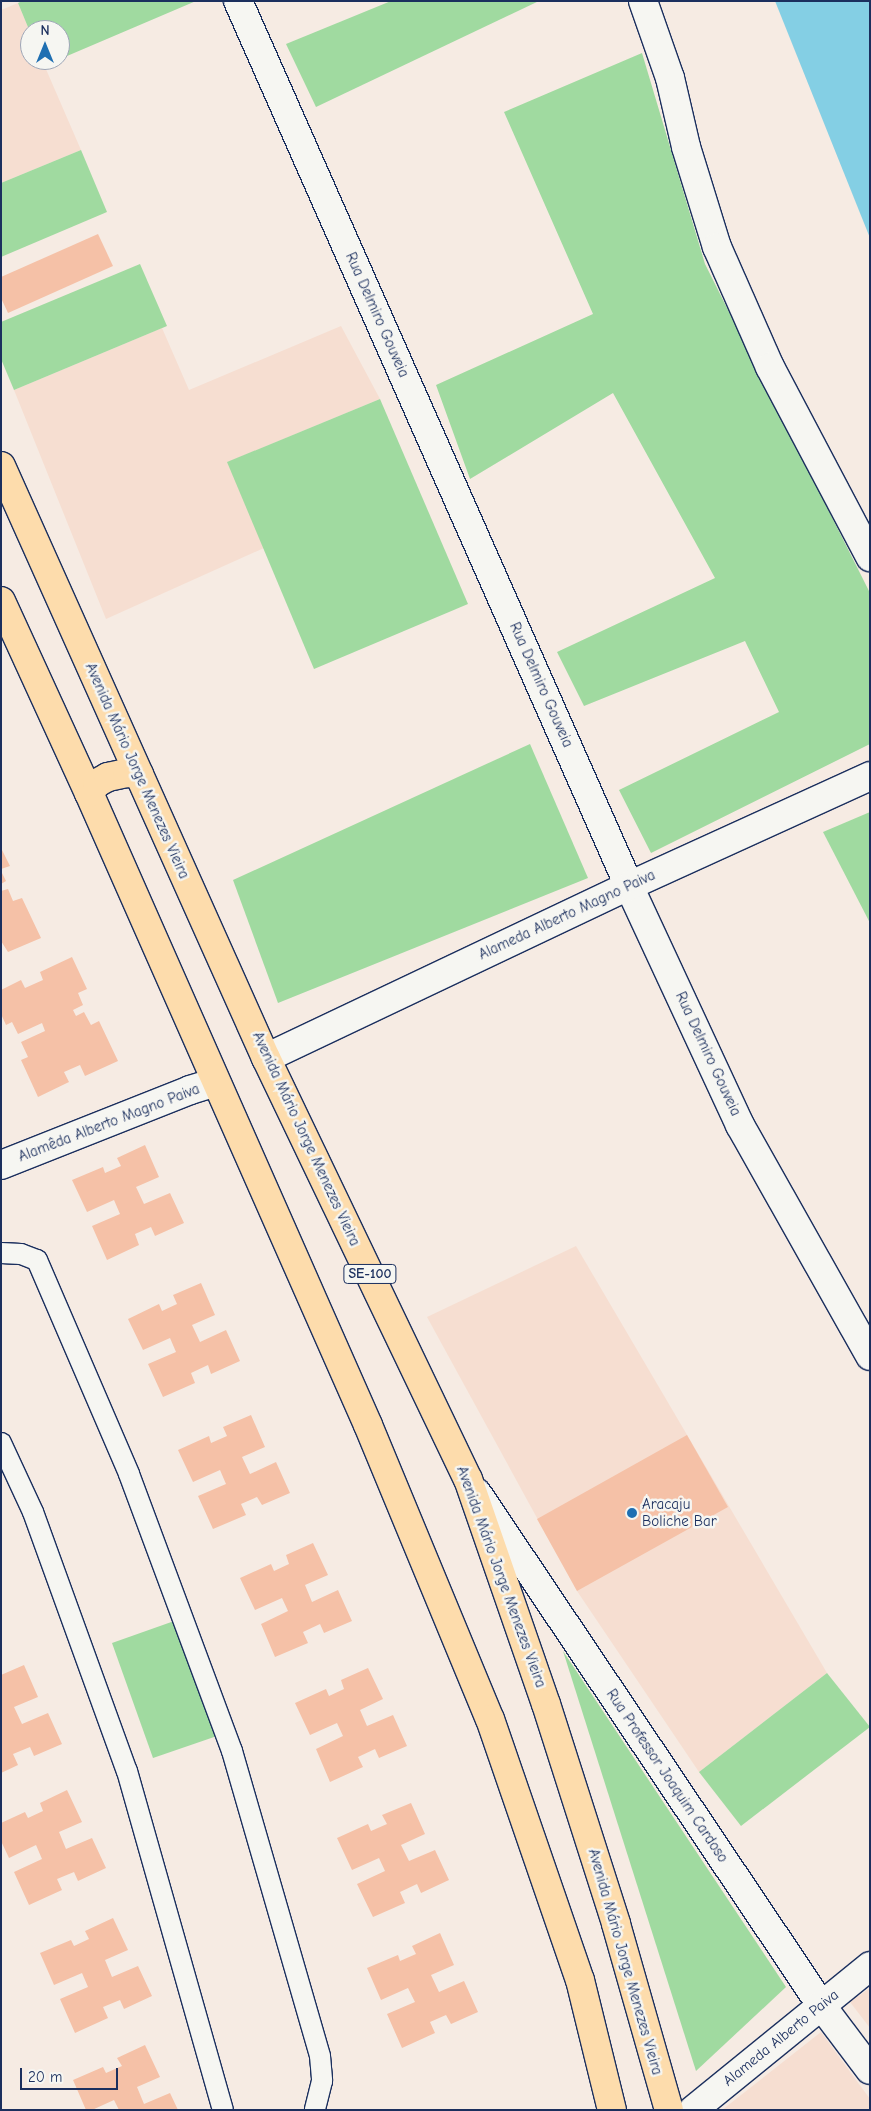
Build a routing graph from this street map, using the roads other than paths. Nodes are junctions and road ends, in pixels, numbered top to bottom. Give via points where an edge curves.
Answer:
1 (238, 1) edge
2 (643, 1) edge
3 (1, 466) edge
4 (870, 558) edge
5 (1, 601) edge
6 (139, 774) junction
7 (870, 776) edge
8 (89, 793) junction
9 (629, 886) junction
10 (266, 1058) junction
11 (216, 1082) junction
12 (1, 1165) edge
13 (1, 1254) edge
14 (870, 1356) edge
15 (1, 1443) edge
16 (468, 1479) junction
17 (870, 1966) edge
18 (820, 2005) junction
19 (870, 2070) edge
20 (223, 2110) edge
21 (315, 2110) edge
22 (612, 2110) edge
23 (668, 2110) edge
24 (693, 2110) edge

1 - 9 street, Rua Delmiro Gouveia
2 - 4 street via 670,78 686,147 718,247 770,367
3 - 6 main road, Avenida Mário Jorge Menezes Vieira / SE-100
5 - 8 main road
6 - 8 main road via 108,777
6 - 10 main road, Avenida Mário Jorge Menezes Vieira / SE-100
7 - 9 street, Alameda Alberto Magno Paiva
8 - 11 main road
9 - 10 street, Alameda Alberto Magno Paiva
9 - 14 street, Rua Delmiro Gouveia via 740,1125
10 - 16 main road, Avenida Mário Jorge Menezes Vieira / SE-100
11 - 12 street, Alamêda Alberto Magno Paiva
11 - 22 main road via 368,1426 490,1719 580,1980
13 - 21 lane via 21,1254 37,1260 129,1474 232,1751 320,2056 322,2081
15 - 20 lane via 33,1512 127,1771
16 - 18 street, Rua Professor Joaquim Cardoso
16 - 23 main road, Avenida Mário Jorge Menezes Vieira / SE-100 via 546,1704 607,1897
17 - 18 street, Alameda Alberto Paiva
18 - 19 street, Rua Professor Joaquim Cardoso
18 - 24 street, Alameda Alberto Paiva

